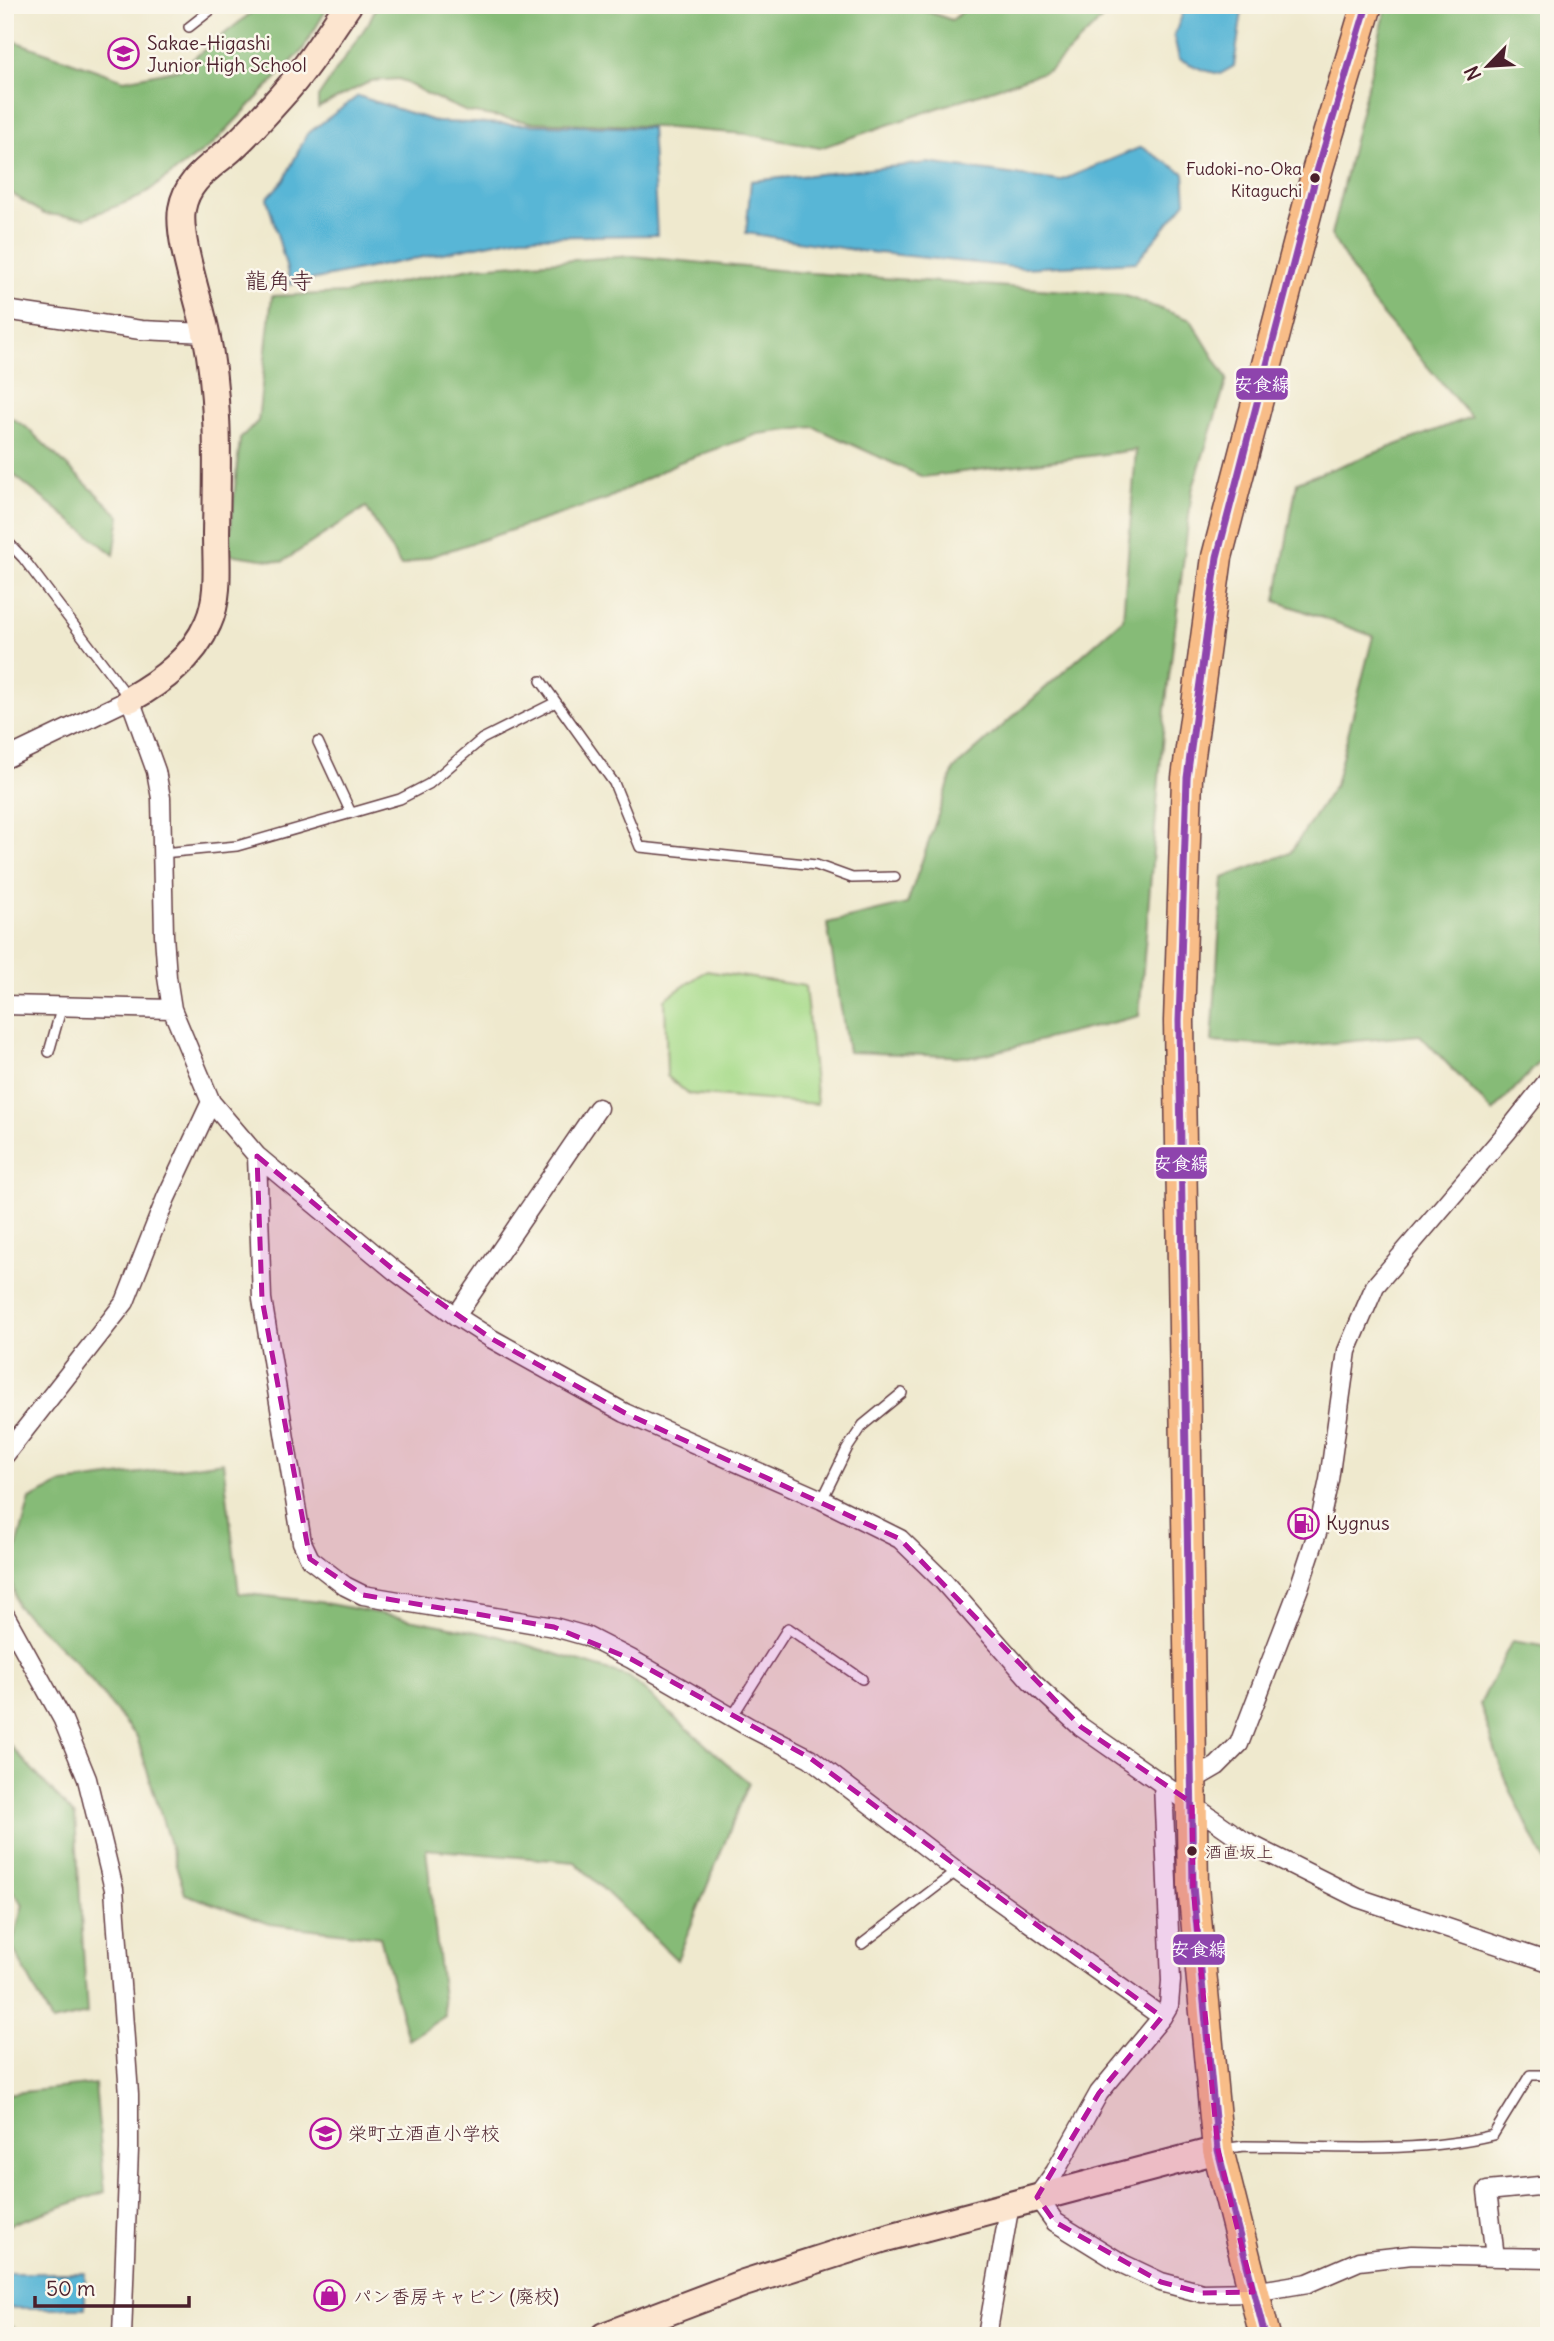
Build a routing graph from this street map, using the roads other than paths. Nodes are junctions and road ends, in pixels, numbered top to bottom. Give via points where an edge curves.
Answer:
1 (217, 5) edge
2 (348, 5) edge
3 (1367, 5) edge
4 (189, 27) dead end
5 (5, 310) edge
6 (206, 334) junction
7 (5, 539) edge
8 (541, 681) dead end
9 (130, 699) junction
10 (556, 702) junction
11 (318, 742) dead end
12 (5, 759) edge
13 (351, 813) junction
14 (162, 853) junction
15 (895, 877) dead end
16 (5, 1005) edge
17 (62, 1006) junction
18 (172, 1009) junction
19 (49, 1052) dead end
20 (1549, 1079) edge
21 (211, 1102) junction
22 (598, 1108) dead end
23 (257, 1156) junction
24 (456, 1316) junction
25 (902, 1394) dead end
26 (5, 1455) edge
27 (822, 1500) junction
28 (5, 1615) edge
29 (862, 1679) dead end
30 (732, 1717) junction
31 (1163, 1783) junction
32 (1192, 1791) junction
33 (957, 1871) junction
34 (862, 1944) dead end
35 (1549, 1962) edge
36 (1162, 2017) junction
37 (1549, 2075) edge
38 (1218, 2150) junction
39 (1549, 2185) edge
40 (1037, 2197) junction
41 (1010, 2204) junction
42 (1495, 2257) junction
43 (1549, 2258) edge
44 (1253, 2292) junction
45 (609, 2335) edge
46 (122, 2336) edge
47 (987, 2336) edge
48 (1265, 2336) edge

1 - 4 lane
2 - 6 street via 288,89 189,187 181,229
3 - 32 main road via 1318,168 1217,557 1187,778 1179,1021
5 - 6 street via 141,330
6 - 9 street via 215,383 216,589 209,621 194,650
7 - 9 lane
8 - 10 lane
9 - 12 street
9 - 14 street via 156,771
10 - 13 lane via 482,739 429,784 400,799
10 - 15 lane via 614,783 640,846 816,865 852,878
11 - 13 lane
13 - 14 lane via 237,845
14 - 18 street via 165,956
16 - 17 street
17 - 18 street
17 - 19 lane
18 - 21 street
20 - 32 street via 1375,1286 1347,1351 1329,1480 1299,1588 1239,1744
21 - 23 street
21 - 26 street via 125,1302
22 - 24 street
23 - 24 street via 395,1272
23 - 30 street via 262,1299 302,1542 310,1559 363,1595 586,1636
24 - 27 street via 625,1413
25 - 27 lane via 863,1425
27 - 31 street via 900,1539 1051,1700 1081,1727
28 - 46 street via 63,1720 82,1767 114,1889 129,2094
29 - 30 lane via 788,1628
30 - 33 street via 810,1758
31 - 32 street
31 - 36 street via 1171,1981 1169,2005
32 - 35 street via 1244,1841 1358,1898
32 - 38 main road via 1193,1886
33 - 34 lane
33 - 36 street
36 - 40 street via 1099,2093
37 - 38 lane via 1530,2075 1493,2135 1459,2144
38 - 40 street
38 - 44 main road
39 - 42 street via 1487,2191
40 - 41 street
40 - 44 street via 1055,2222 1161,2283 1202,2293
41 - 45 street via 757,2278
41 - 47 street
42 - 43 street
42 - 44 street via 1412,2255 1359,2261 1308,2283
44 - 48 main road

